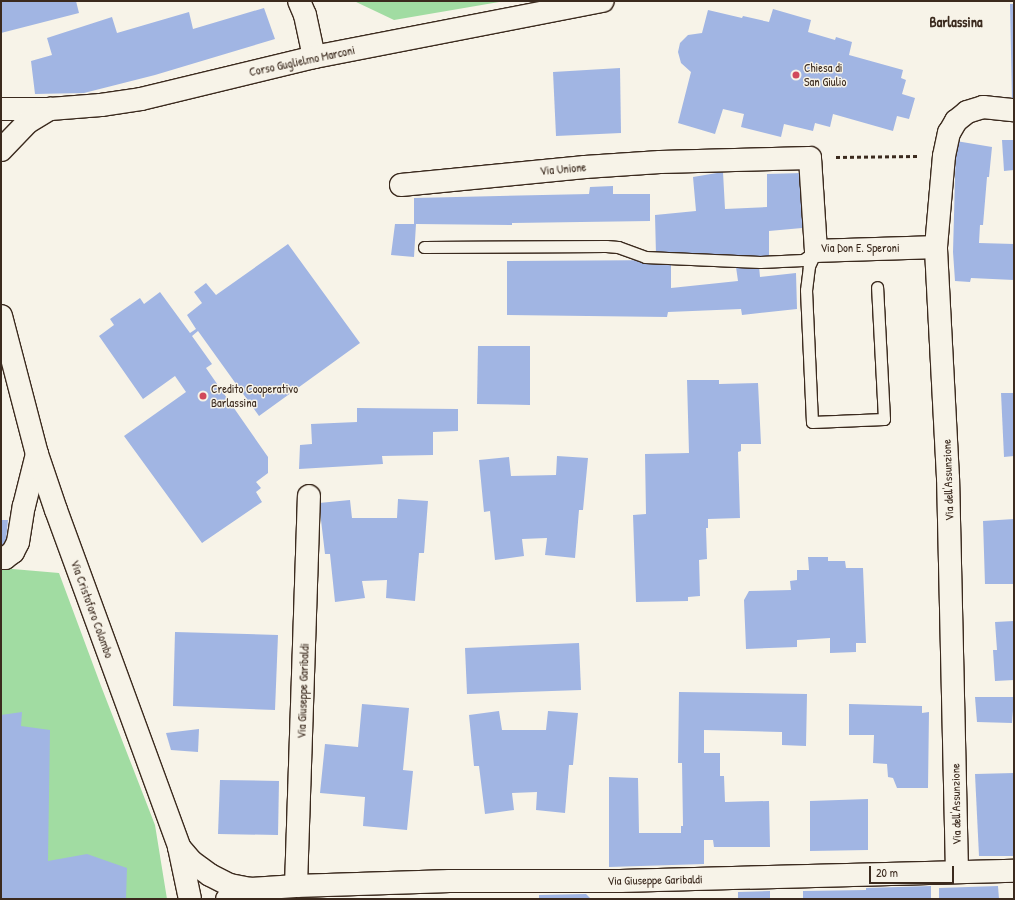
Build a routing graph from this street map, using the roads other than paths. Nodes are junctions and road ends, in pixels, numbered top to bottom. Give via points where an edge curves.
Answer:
1 (299, 1) edge
2 (603, 1) edge
3 (314, 57) junction
4 (50, 108) junction
5 (1, 109) edge
6 (1014, 110) edge
7 (1, 150) edge
8 (810, 158) joint
9 (401, 185) dead end
10 (424, 246) dead end
11 (936, 247) junction
12 (816, 251) junction
13 (877, 287) dead end
14 (1, 316) edge
15 (38, 454) junction
16 (309, 496) dead end
17 (1, 558) edge
18 (179, 847) junction
19 (1014, 871) edge
20 (957, 872) junction
21 (296, 886) junction
22 (252, 889) junction
23 (620, 890) edge
24 (190, 899) edge
25 (227, 899) edge

1 - 3 street via 305,15
2 - 3 street, Corso Guglielmo Marconi
3 - 4 street, Corso Guglielmo Marconi via 140,99 101,105
4 - 5 street, Corso Guglielmo Marconi
4 - 7 street via 28,122
6 - 11 street, Via dell'Assunzione via 983,107 967,112 956,121 946,141
8 - 9 street, Via Unione via 586,167
8 - 12 street, Via Don E. Speroni
10 - 12 lane via 606,246 629,250 645,257 760,262 803,260
11 - 12 street, Via Don E. Speroni
11 - 20 street, Via dell'Assunzione via 948,478
12 - 13 lane via 810,266 806,290 812,422 884,419
14 - 15 street, Via Cristoforo Colombo
15 - 17 street via 24,506 18,542 13,552
15 - 18 street, Via Cristoforo Colombo
16 - 21 street, Via Giuseppe Garibaldi
18 - 22 street, Via Giuseppe Garibaldi via 192,862 210,875 230,885
18 - 24 street, Via Cristoforo Colombo
19 - 20 street, Via Giuseppe Garibaldi
20 - 23 street, Via Giuseppe Garibaldi
21 - 22 street, Via Giuseppe Garibaldi
21 - 23 street, Via Giuseppe Garibaldi via 450,881
22 - 25 street, Via Giuseppe Garibaldi

